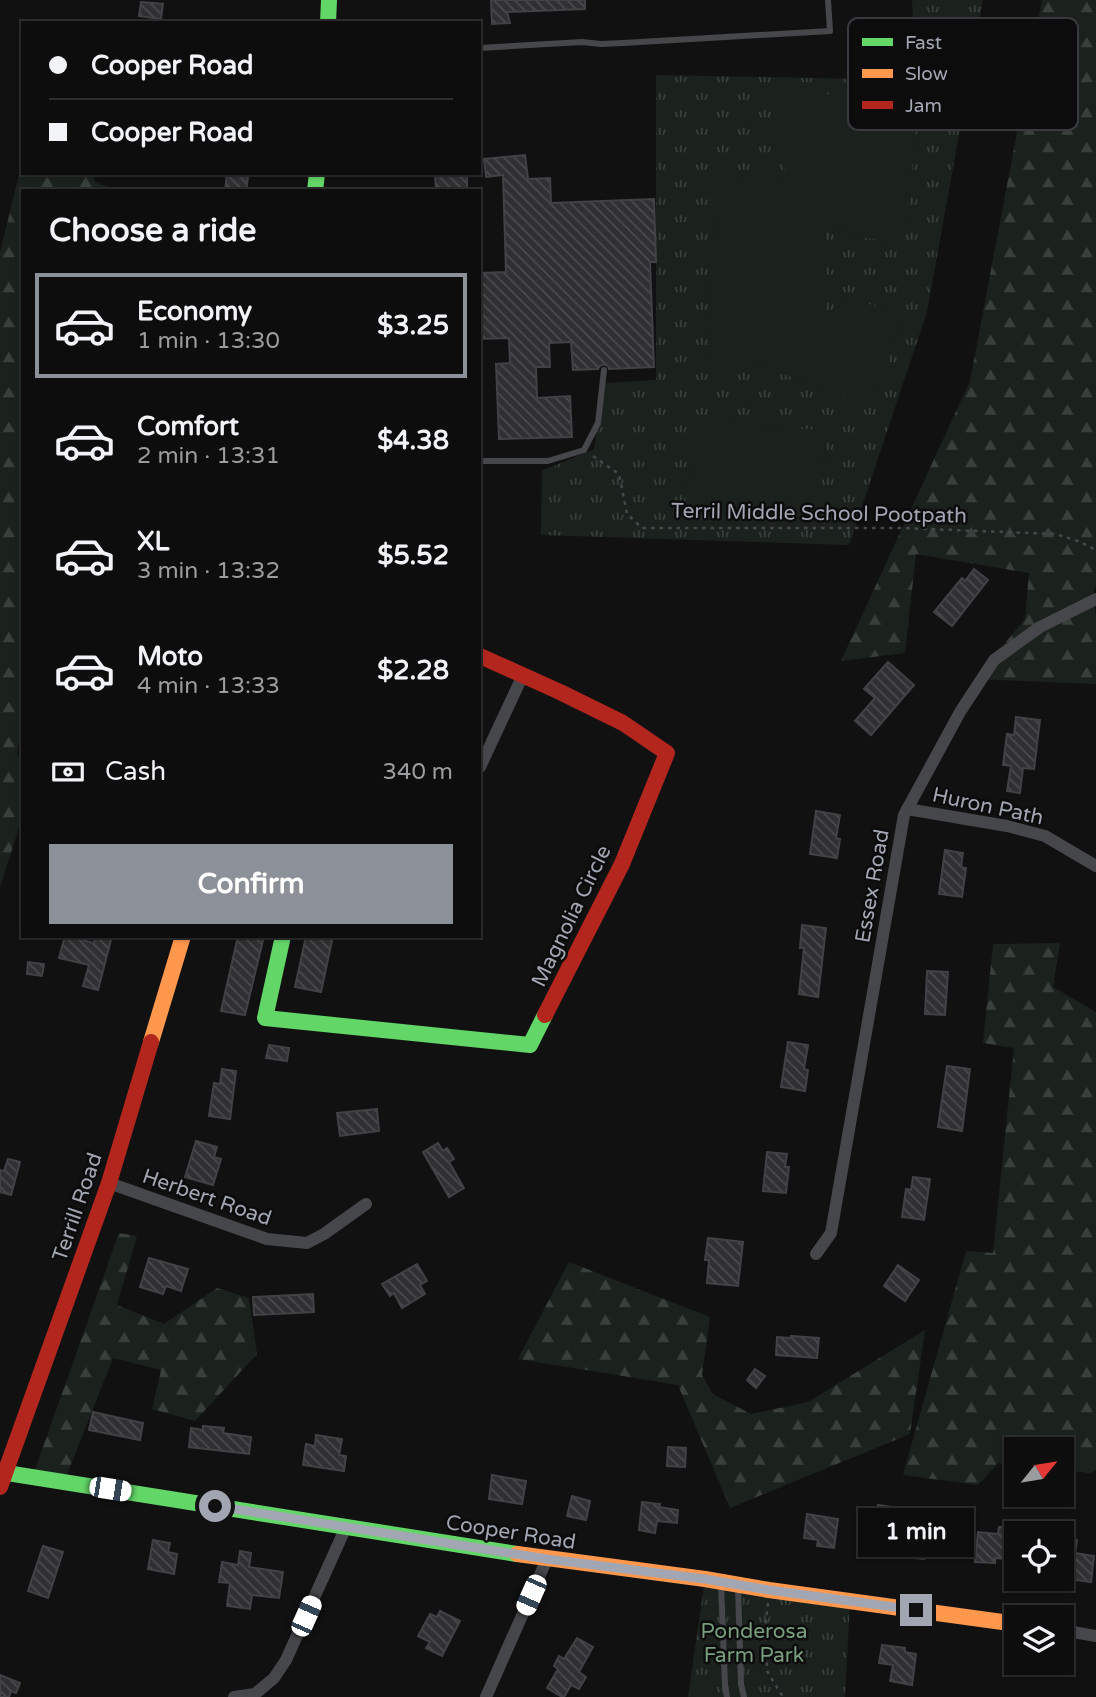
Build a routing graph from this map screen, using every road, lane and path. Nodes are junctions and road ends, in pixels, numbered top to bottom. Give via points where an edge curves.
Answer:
1 (329, 0) edge
2 (828, 0) edge
3 (328, 21) edge
4 (481, 48) edge
5 (604, 370) dead end
6 (584, 450) junction
7 (481, 461) edge
8 (1096, 550) edge
9 (1096, 599) edge
10 (481, 656) edge
11 (523, 675) junction
12 (481, 765) edge
13 (907, 810) junction
14 (1096, 866) edge
15 (182, 938) edge
16 (283, 938) edge
17 (109, 1183) junction
18 (366, 1204) dead end
19 (816, 1254) dead end
20 (2, 1477) edge
21 (346, 1527) junction
22 (547, 1559) junction
23 (729, 1583) junction
24 (769, 1590) junction
25 (1004, 1622) edge
26 (1074, 1632) edge
27 (1096, 1636) edge
28 (741, 1677) junction
29 (724, 1678) junction
30 (234, 1697) edge
31 (486, 1697) edge
32 (727, 1697) edge
33 (744, 1697) edge
34 (783, 1697) edge

1 - 3 street
2 - 4 lane via 830,31
5 - 6 lane via 598,423
6 - 7 lane via 548,461
6 - 8 path, Terril Middle School Pootpath via 619,474 627,514 642,527 1055,534
9 - 13 street, Essex Road via 1040,627 995,660 960,712
10 - 11 street, Magnolia Circle
11 - 12 street
11 - 16 street, Magnolia Circle via 623,723 667,753 622,864 530,1045 265,1018
13 - 14 street, Huron Path via 1045,836
13 - 19 street, Essex Road via 831,1233
15 - 17 street, Terrill Road
17 - 18 street, Herbert Road via 267,1239 307,1242
17 - 20 street, Terrill Road
20 - 21 street, Cooper Road
21 - 22 street, Cooper Road
21 - 30 street via 286,1660 255,1694
22 - 23 street, Cooper Road
22 - 31 street
23 - 24 street, Cooper Road
23 - 28 lane
23 - 29 lane
24 - 25 street, Cooper Road
24 - 34 path via 767,1671
26 - 27 street
28 - 29 lane
28 - 33 lane
29 - 32 lane

